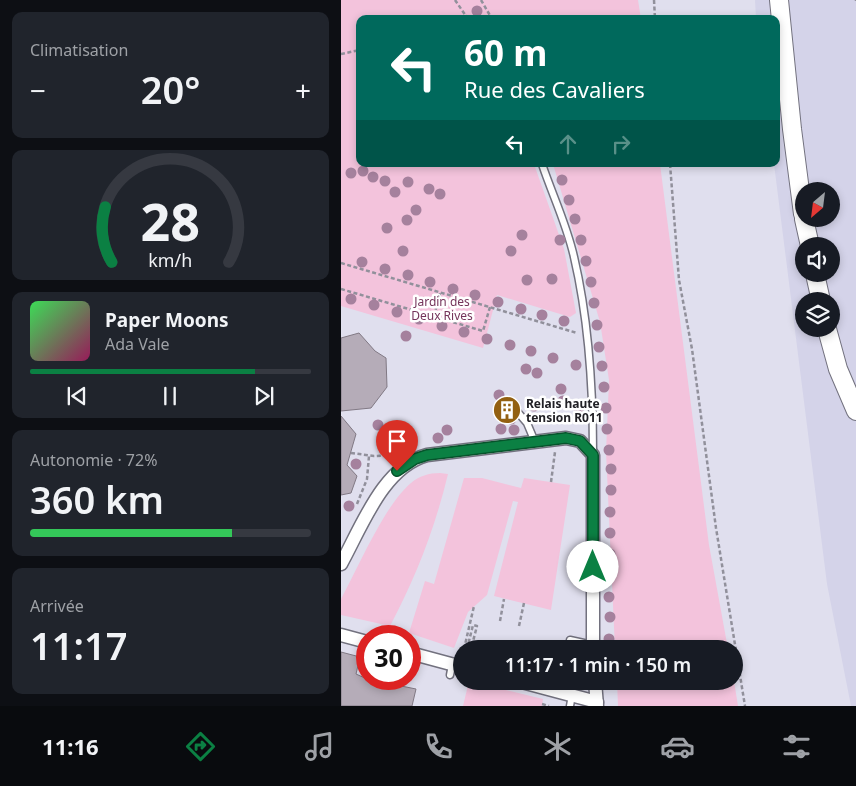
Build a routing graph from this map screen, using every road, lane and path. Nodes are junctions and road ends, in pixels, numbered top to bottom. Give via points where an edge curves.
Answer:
1 (455, 0) edge
2 (481, 0) edge
3 (653, 0) edge
4 (779, 0) edge
5 (466, 15) edge
6 (490, 15) edge
7 (655, 15) edge
8 (356, 51) edge
9 (341, 54) edge
10 (542, 167) edge
11 (670, 167) edge
12 (799, 182) edge
13 (341, 263) edge
14 (341, 289) edge
15 (440, 293) junction
16 (490, 307) junction
17 (434, 316) junction
18 (587, 335) junction
19 (829, 337) edge
20 (509, 402) dead end
21 (856, 411) edge
22 (406, 425) dead end
23 (535, 442) junction
24 (556, 446) dead end
25 (351, 453) dead end
26 (593, 455) junction
27 (369, 456) junction
28 (384, 456) junction
29 (409, 457) junction
30 (551, 482) dead end
31 (355, 510) dead end
32 (341, 564) edge
33 (504, 599) dead end
34 (524, 603) dead end
35 (474, 606) dead end
36 (500, 621) dead end
37 (519, 626) dead end
38 (341, 635) edge
39 (356, 639) edge
40 (467, 640) edge
41 (468, 640) edge
42 (473, 640) edge
43 (593, 640) edge
44 (421, 657) edge
45 (453, 668) edge
46 (542, 690) edge
47 (596, 690) edge
48 (571, 701) edge
49 (542, 704) dead end
50 (597, 704) edge
51 (549, 706) edge
52 (745, 706) edge

1 - 5 path
2 - 6 path
3 - 7 path
4 - 12 main road
8 - 9 path
10 - 18 lane via 574,256
11 - 52 path via 679,280
13 - 15 path
14 - 17 path
15 - 16 path
15 - 17 path
16 - 17 path via 483,331
16 - 18 path
18 - 26 lane via 594,407
19 - 21 main road via 838,369
20 - 23 lane via 527,423
22 - 28 path via 388,439
23 - 26 street via 573,439 586,445
23 - 29 street
24 - 30 path
25 - 27 path
26 - 43 street
27 - 28 path
27 - 31 path via 367,479
28 - 29 path
29 - 32 street via 384,486
33 - 36 path
34 - 37 path
35 - 40 path
38 - 39 street
41 - 42 path via 473,625 477,626
44 - 45 street
46 - 48 street
47 - 50 street
48 - 50 street
49 - 51 path

